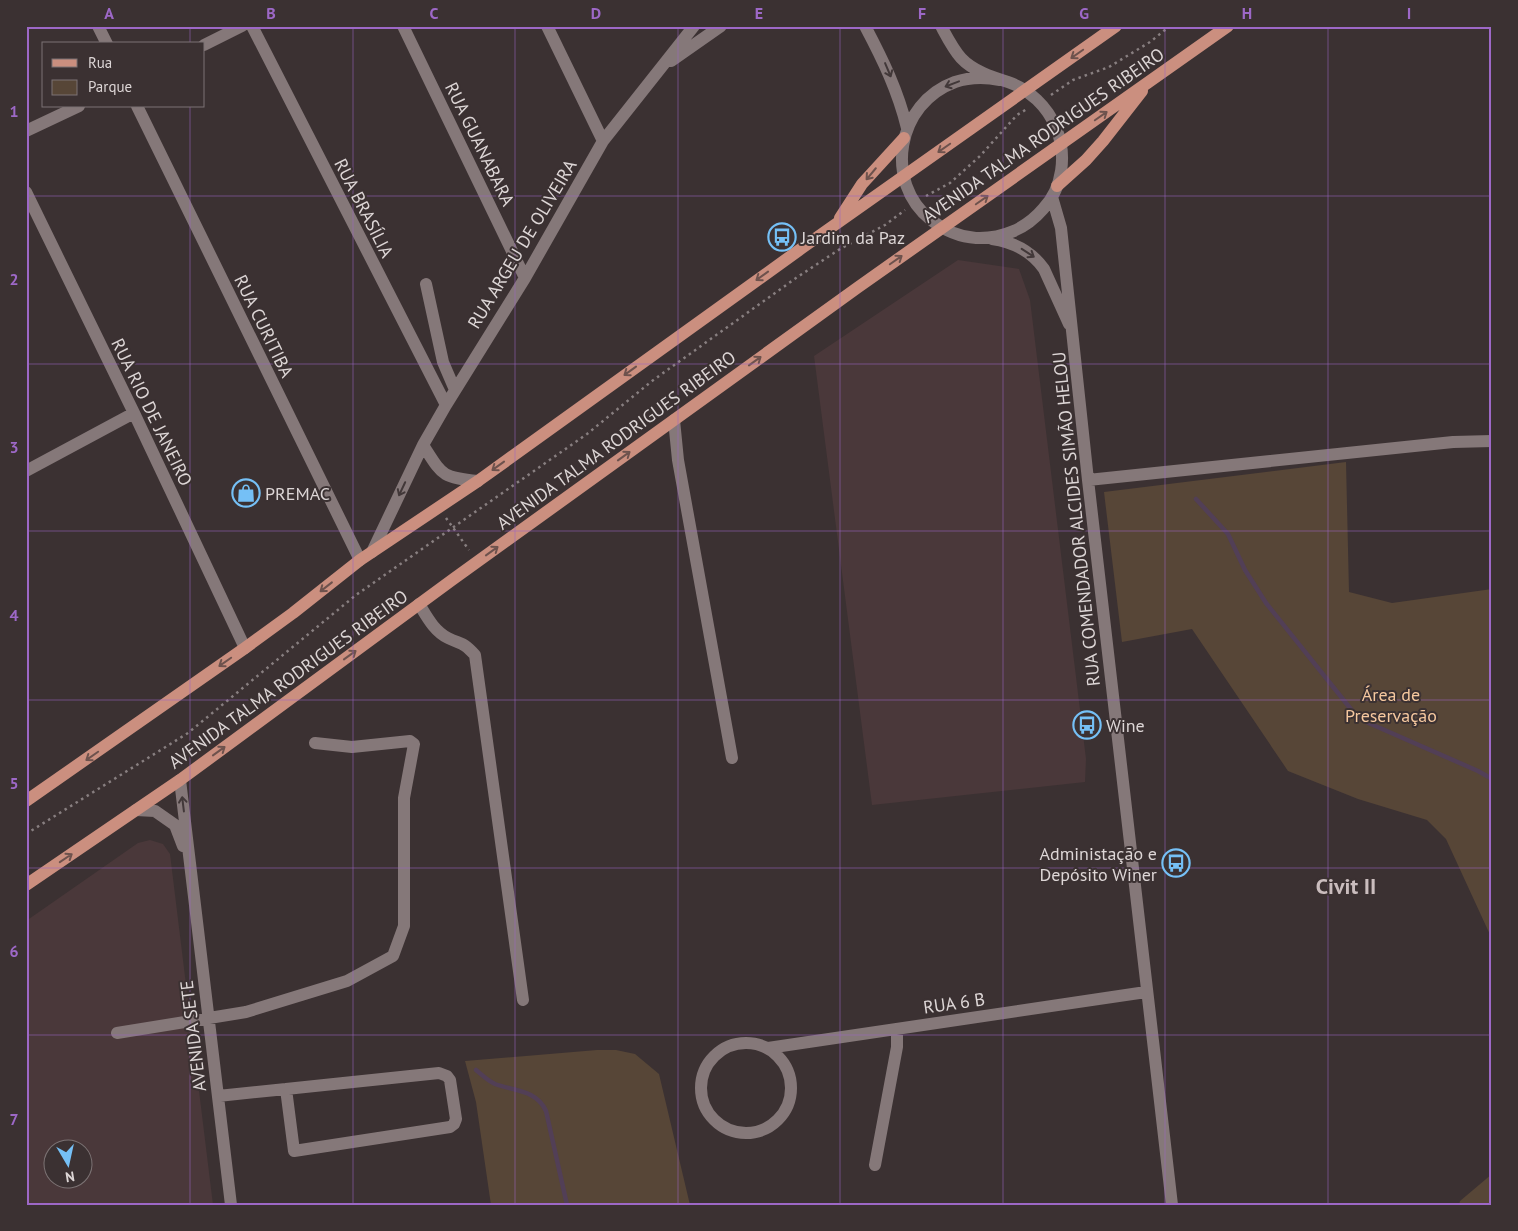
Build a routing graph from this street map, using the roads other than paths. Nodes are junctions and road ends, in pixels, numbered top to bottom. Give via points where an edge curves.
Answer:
1 (98, 26) edge
2 (242, 26) edge
3 (252, 26) edge
4 (403, 26) edge
5 (547, 26) edge
6 (694, 26) edge
7 (721, 26) edge
8 (865, 26) edge
9 (942, 26) edge
10 (1116, 26) edge
11 (1228, 26) edge
12 (701, 40) junction
13 (106, 42) edge
14 (205, 44) edge
15 (660, 68) junction
16 (1000, 80) junction
17 (1150, 81) junction
18 (1025, 90) junction
19 (75, 108) edge
20 (138, 108) edge
21 (26, 131) edge
22 (905, 133) junction
23 (604, 142) junction
24 (1061, 144) junction
25 (903, 176) junction
26 (26, 192) edge
27 (1054, 192) junction
28 (837, 223) junction
29 (942, 228) junction
30 (982, 238) junction
31 (525, 278) junction
32 (426, 284) dead end
33 (1074, 336) junction
34 (455, 390) junction
35 (446, 405) junction
36 (134, 413) junction
37 (674, 420) junction
38 (1492, 441) edge
39 (423, 445) junction
40 (26, 471) edge
41 (478, 480) junction
42 (1088, 480) junction
43 (372, 552) junction
44 (360, 560) junction
45 (419, 604) junction
46 (245, 648) junction
47 (315, 743) dead end
48 (732, 758) dead end
49 (180, 780) junction
50 (26, 802) edge
51 (136, 810) junction
52 (190, 862) junction
53 (26, 885) edge
54 (1146, 992) junction
55 (523, 1000) dead end
56 (208, 1018) junction
57 (897, 1029) junction
58 (117, 1033) dead end
59 (768, 1048) junction
60 (286, 1089) junction
61 (218, 1096) junction
62 (875, 1165) dead end
63 (231, 1205) edge
64 (1172, 1205) edge

1 - 13 street
2 - 14 street
3 - 35 street, RUA BRASÍLIA
4 - 31 street, RUA GUANABARA
5 - 23 street
6 - 12 street
6 - 15 street, RUA ARGEU DE OLIVEIRA
7 - 12 street
8 -> 22 street via 899,98
9 - 16 street via 962,59
10 -> 18 main road
11 - 17 main road, AVENIDA TALMA RODRIGUES RIBEIRO
12 - 15 street
15 - 23 street, RUA ARGEU DE OLIVEIRA
16 - 18 street
16 -> 22 street via 977,78 944,87 918,108
24 -> 17 main road, AVENIDA TALMA RODRIGUES RIBEIRO
17 - 27 main road via 1103,142
18 - 24 street via 1040,102 1056,126
18 -> 25 main road
19 - 21 street
20 - 44 street, RUA CURITIBA
22 - 25 street via 901,157
22 -> 28 main road via 862,184
23 - 31 street, RUA ARGEU DE OLIVEIRA
24 - 27 street via 1061,170
29 -> 24 main road, AVENIDA TALMA RODRIGUES RIBEIRO
25 - 28 main road
25 - 29 street, RUA COMENDADOR ALCIDES SIMÃO HELOU via 914,203
26 - 36 street, RUA RIO DE JANEIRO
27 - 30 street via 1028,224 1006,234
27 - 33 street, RUA COMENDADOR ALCIDES SIMÃO HELOU via 1062,228
28 -> 41 main road
29 - 30 street, RUA COMENDADOR ALCIDES SIMÃO HELOU via 962,236
37 -> 29 main road, AVENIDA TALMA RODRIGUES RIBEIRO
30 -> 33 street, RUA COMENDADOR ALCIDES SIMÃO HELOU via 1012,244 1039,262
31 - 34 street, RUA ARGEU DE OLIVEIRA
32 - 34 street via 443,362
33 - 42 street, RUA COMENDADOR ALCIDES SIMÃO HELOU
34 - 35 street, RUA ARGEU DE OLIVEIRA
35 - 39 street, RUA ARGEU DE OLIVEIRA
36 - 40 street
36 - 46 street, RUA RIO DE JANEIRO
45 -> 37 main road, AVENIDA TALMA RODRIGUES RIBEIRO
37 - 48 street via 678,460
38 - 42 street via 1453,442
39 - 41 street via 444,474
39 -> 43 street, RUA ARGEU DE OLIVEIRA
41 - 43 main road
42 - 54 street, RUA COMENDADOR ALCIDES SIMÃO HELOU
43 - 44 main road
44 -> 46 main road
49 -> 45 main road, AVENIDA TALMA RODRIGUES RIBEIRO
45 - 55 street via 433,626 447,638 465,644 475,655
46 -> 50 main road
47 - 56 street via 352,747 414,744 404,798 404,926 393,956 347,981 246,1012
49 - 51 main road, AVENIDA TALMA RODRIGUES RIBEIRO
52 -> 49 street, AVENIDA SETE
51 - 52 street, AVENIDA SETE via 155,811 175,825
53 -> 51 main road, AVENIDA TALMA RODRIGUES RIBEIRO
52 - 56 street, AVENIDA SETE
54 - 57 street, RUA 6 B
54 - 64 street, RUA COMENDADOR ALCIDES SIMÃO HELOU
56 - 58 street
56 - 61 street, AVENIDA SETE
57 - 59 street, RUA 6 B
57 - 62 street via 897,1047
59 - 59 street, RUA 6 B via 754,1043 724,1048 704,1070 701,1085 705,1107 719,1124 732,1131 747,1134 762,1131 785,1113 791,1099 792,1084 788,1069
60 - 60 street via 439,1073 450,1080 456,1119 450,1127 294,1151
60 - 61 street
61 - 63 street, AVENIDA SETE

